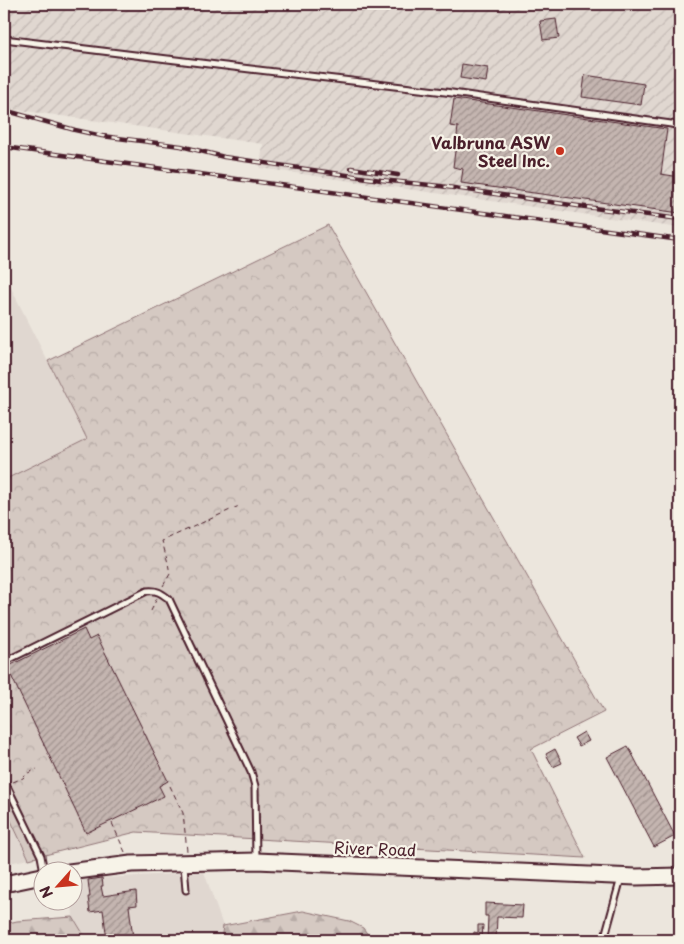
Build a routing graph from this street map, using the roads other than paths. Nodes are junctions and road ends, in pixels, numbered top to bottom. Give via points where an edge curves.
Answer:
1 (4, 39) edge
2 (680, 126) edge
3 (4, 662) edge
4 (4, 782) edge
5 (256, 861) junction
6 (42, 862) edge
7 (186, 862) junction
8 (82, 870) edge
9 (621, 876) junction
10 (680, 876) edge
11 (32, 878) edge
12 (4, 884) edge
13 (186, 890) dead end
14 (604, 940) edge

1 - 2 lane via 445,92
3 - 5 lane via 147,592 154,590 169,599 251,772 255,786
4 - 6 lane
5 - 7 street, River Road
5 - 9 street, River Road
7 - 8 street, River Road
7 - 13 lane
9 - 10 street, River Road
9 - 14 lane
11 - 12 street

